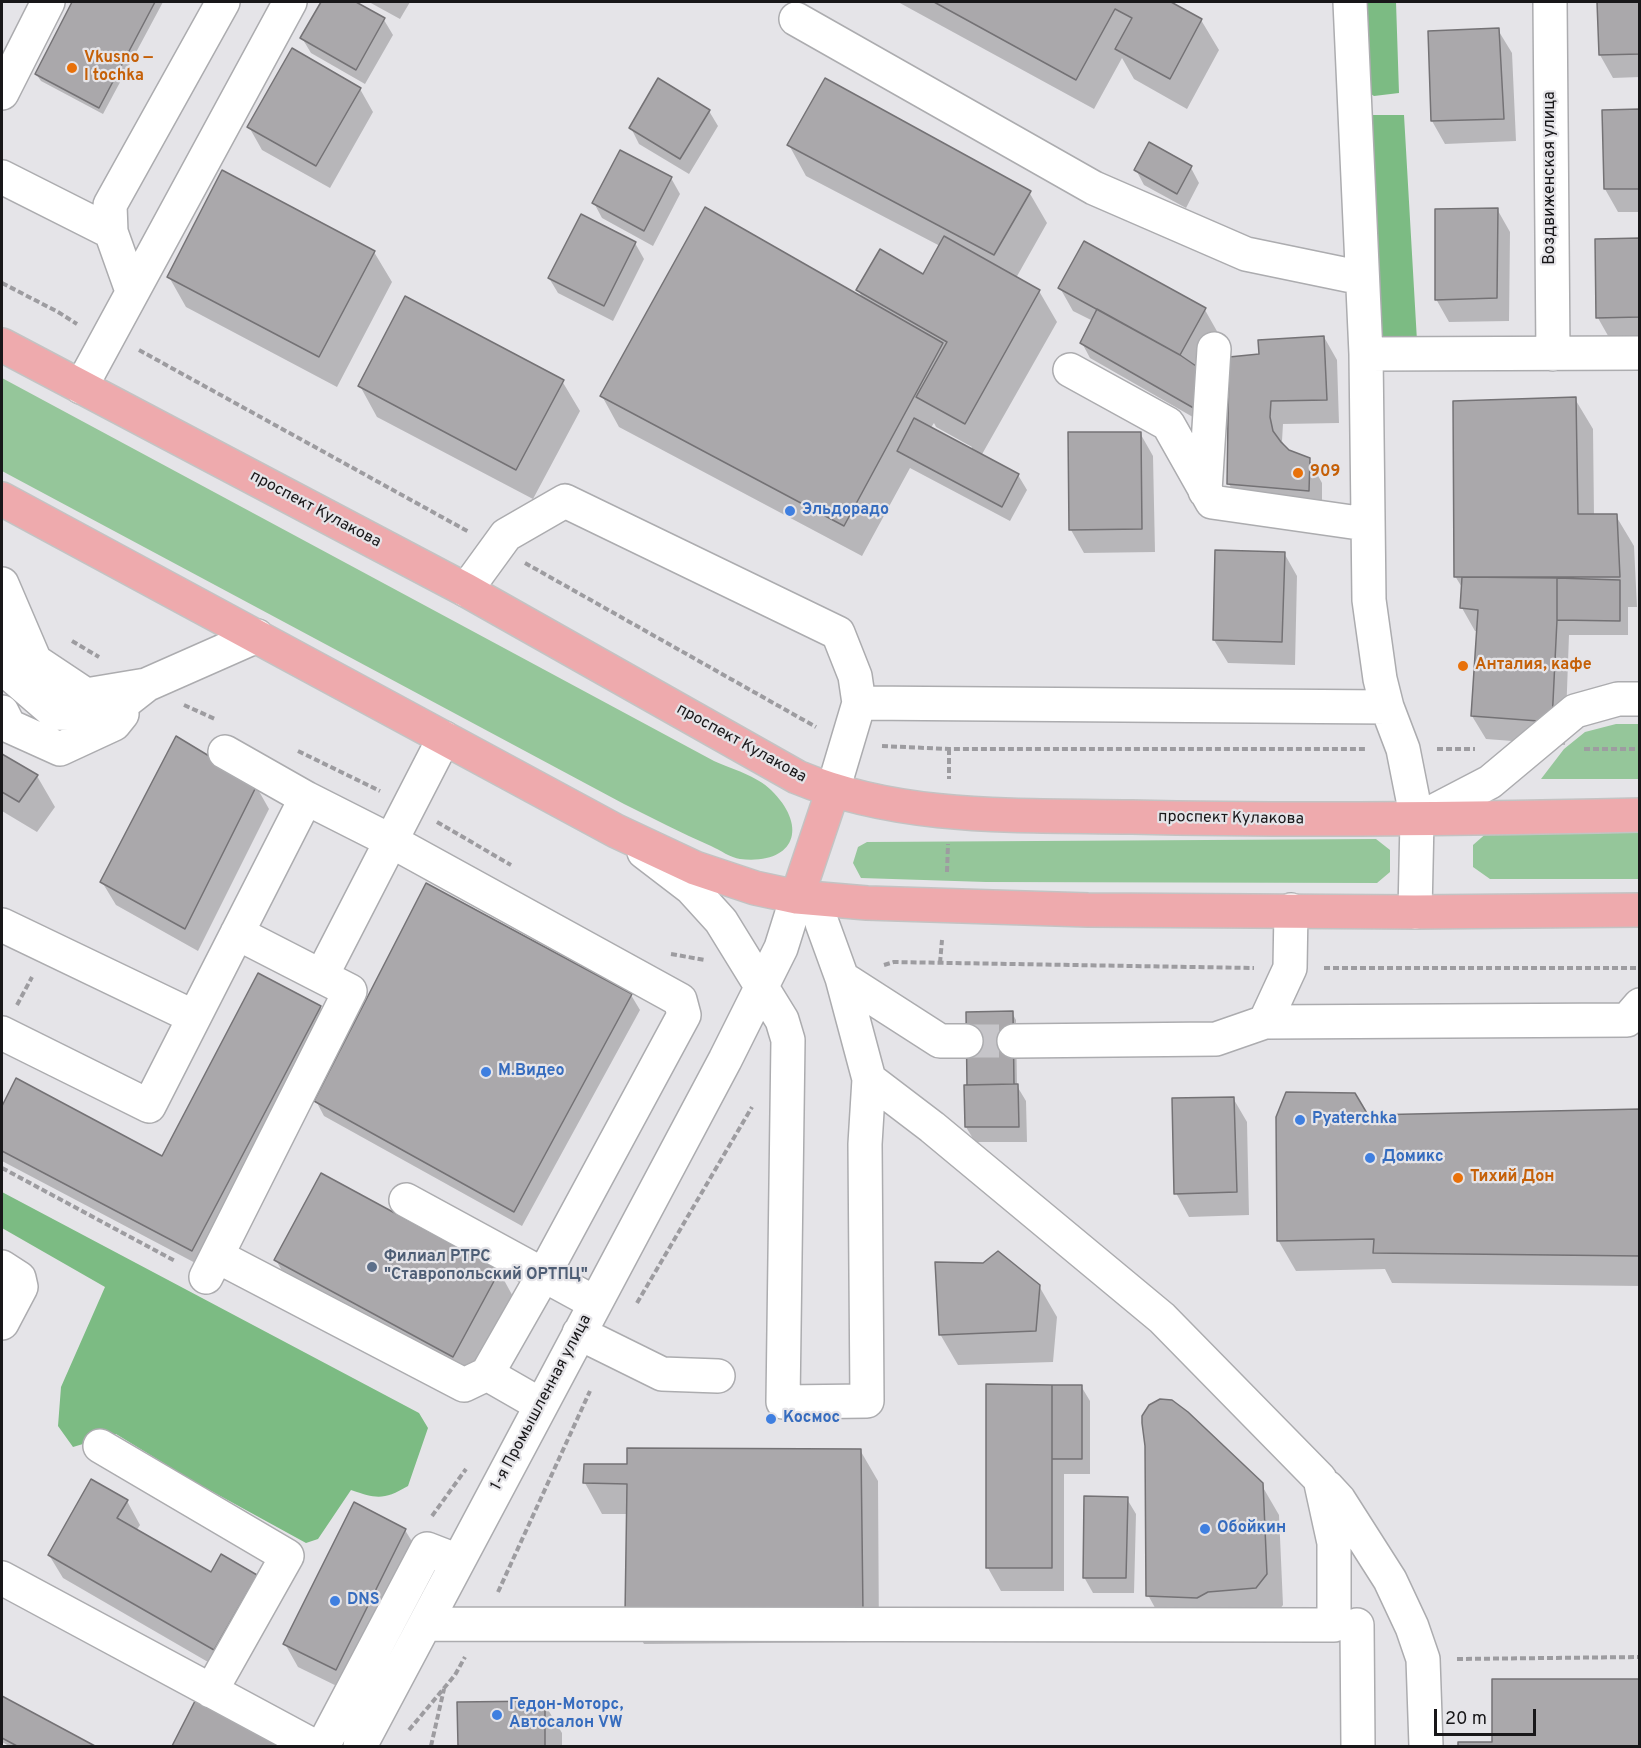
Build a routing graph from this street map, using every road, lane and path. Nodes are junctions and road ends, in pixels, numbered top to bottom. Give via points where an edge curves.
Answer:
1 (48, 2) edge
2 (223, 2) edge
3 (290, 2) edge
4 (1350, 2) edge
5 (1550, 2) edge
6 (796, 19) dead end
7 (2, 93) edge
8 (2, 177) edge
9 (111, 232) junction
10 (1362, 278) junction
11 (2, 283) edge
12 (132, 291) junction
13 (105, 342) junction
14 (2, 345) edge
15 (1214, 349) dead end
16 (1640, 353) edge
17 (1366, 354) junction
18 (1553, 354) junction
19 (1070, 370) dead end
20 (81, 387) junction
21 (1205, 491) junction
22 (2, 498) edge
23 (1366, 524) junction
24 (466, 590) junction
25 (5, 594) edge
26 (256, 636) junction
27 (68, 639) dead end
28 (2, 663) edge
29 (146, 685) junction
30 (1640, 699) edge
31 (859, 704) junction
32 (1387, 707) junction
33 (2, 712) edge
34 (218, 720) dead end
35 (444, 738) junction
36 (847, 745) junction
37 (949, 748) junction
38 (1403, 749) junction
39 (1528, 749) junction
40 (1640, 749) edge
41 (295, 750) dead end
42 (225, 752) dead end
43 (833, 790) junction
44 (306, 798) junction
45 (410, 806) junction
46 (949, 812) junction
47 (1640, 815) edge
48 (1417, 820) junction
49 (616, 831) junction
50 (391, 842) junction
51 (514, 867) dead end
52 (797, 897) junction
53 (867, 903) junction
54 (945, 906) junction
55 (1291, 910) junction
56 (1640, 910) edge
57 (1415, 912) junction
58 (822, 923) junction
59 (2, 925) edge
60 (237, 933) junction
61 (49, 948) junction
62 (781, 948) junction
63 (662, 953) dead end
64 (322, 975) junction
65 (747, 978) junction
66 (842, 978) junction
67 (1640, 1005) edge
68 (194, 1017) junction
69 (1265, 1022) junction
70 (7, 1024) edge
71 (966, 1041) tunnel mouth
72 (1014, 1041) tunnel mouth
73 (869, 1079) junction
74 (2, 1168) edge
75 (406, 1200) dead end
76 (2, 1267) edge
77 (212, 1267) junction
78 (544, 1274) junction
79 (595, 1303) junction
80 (2, 1323) edge
81 (579, 1333) junction
82 (487, 1374) junction
83 (718, 1376) dead end
84 (541, 1405) junction
85 (100, 1446) dead end
86 (1320, 1479) junction
87 (458, 1561) junction
88 (2, 1578) edge
89 (425, 1624) junction
90 (1345, 1625) junction
91 (1412, 1627) junction
92 (1640, 1657) edge
93 (1423, 1659) junction
94 (444, 1688) dead end
95 (211, 1691) junction
96 (314, 1746) edge
97 (322, 1746) edge
98 (360, 1746) edge
99 (431, 1746) edge
100 (1358, 1746) edge
101 (1426, 1746) edge

1 - 7 street
2 - 9 street via 110,205
3 - 12 street
4 - 10 street
5 - 18 street, Воздвиженская улица
6 - 10 street via 1094,188 1246,254
8 - 9 street
9 - 12 street
10 - 17 street
11 - 13 path
12 - 13 street
13 - 20 street
14 - 20 main road, проспект Кулакова
15 - 21 street
16 - 18 street
17 - 18 street
17 - 23 street
19 - 21 street via 1168,424
20 - 24 main road, проспект Кулакова
21 - 23 street via 1212,502
22 - 26 main road
23 - 32 street via 1369,600
24 - 31 street via 506,535 565,501 838,633 855,676
24 - 43 main road, проспект Кулакова via 797,777
25 - 28 street
25 - 29 street via 35,661 86,695
26 - 29 street
26 - 35 main road
27 - 29 path
29 - 33 street via 114,724 60,749 9,726
29 - 34 path
30 - 39 street via 1618,699 1575,711
31 - 32 street
31 - 36 street
32 - 38 street
35 - 45 street
35 - 49 main road
36 - 37 path
36 - 43 street
37 - 38 path
37 - 46 path
38 - 39 path
38 - 48 street
39 - 40 path
39 - 48 street via 1490,782
41 - 45 path
42 - 44 street
43 - 46 main road, проспект Кулакова via 876,802
43 - 52 main road
44 - 50 street
44 - 60 street
45 - 50 street
45 - 51 path
46 - 48 main road, проспект Кулакова
46 - 54 path
47 - 48 main road, проспект Кулакова
48 - 57 street
49 - 52 main road via 695,868
49 - 65 street via 691,888 721,921
50 - 64 street
50 - 78 street via 680,1000 684,1015
52 - 53 main road
52 - 62 street, 1-я Промышленная улица
53 - 54 main road
53 - 58 street
54 - 55 main road
54 - 66 path via 940,963 894,962
55 - 57 main road
55 - 69 street via 1290,968
56 - 57 main road
58 - 62 street
58 - 66 street
59 - 61 street
60 - 64 street
60 - 68 street
61 - 68 street
61 - 70 path
62 - 65 street, 1-я Промышленная улица
63 - 65 path via 704,960
64 - 77 street via 350,992
65 - 73 street via 782,1020 788,1040 783,1402 867,1401 865,1144
65 - 79 street, 1-я Промышленная улица via 725,1060
66 - 71 street via 940,1041
66 - 73 street
67 - 69 street via 1627,1020
68 - 70 street via 149,1106
69 - 72 street via 1216,1039
73 - 86 street via 1162,1318
74 - 77 path
75 - 78 street
76 - 80 street via 19,1278 21,1287
77 - 82 street via 464,1385
78 - 79 street
78 - 82 street
79 - 81 street, 1-я Промышленная улица
81 - 83 street via 662,1374
81 - 84 street, 1-я Промышленная улица
82 - 84 street
84 - 87 street, 1-я Промышленная улица
85 - 95 street via 287,1556
86 - 90 street via 1334,1543 1335,1589
86 - 91 street via 1339,1500 1390,1580
87 - 89 street, 1-я Промышленная улица
87 - 97 street via 427,1549
88 - 95 street
89 - 90 street
89 - 98 street, 1-я Промышленная улица
90 - 91 street
90 - 100 street
91 - 93 street
92 - 93 path
93 - 101 street
94 - 99 path
95 - 96 street

